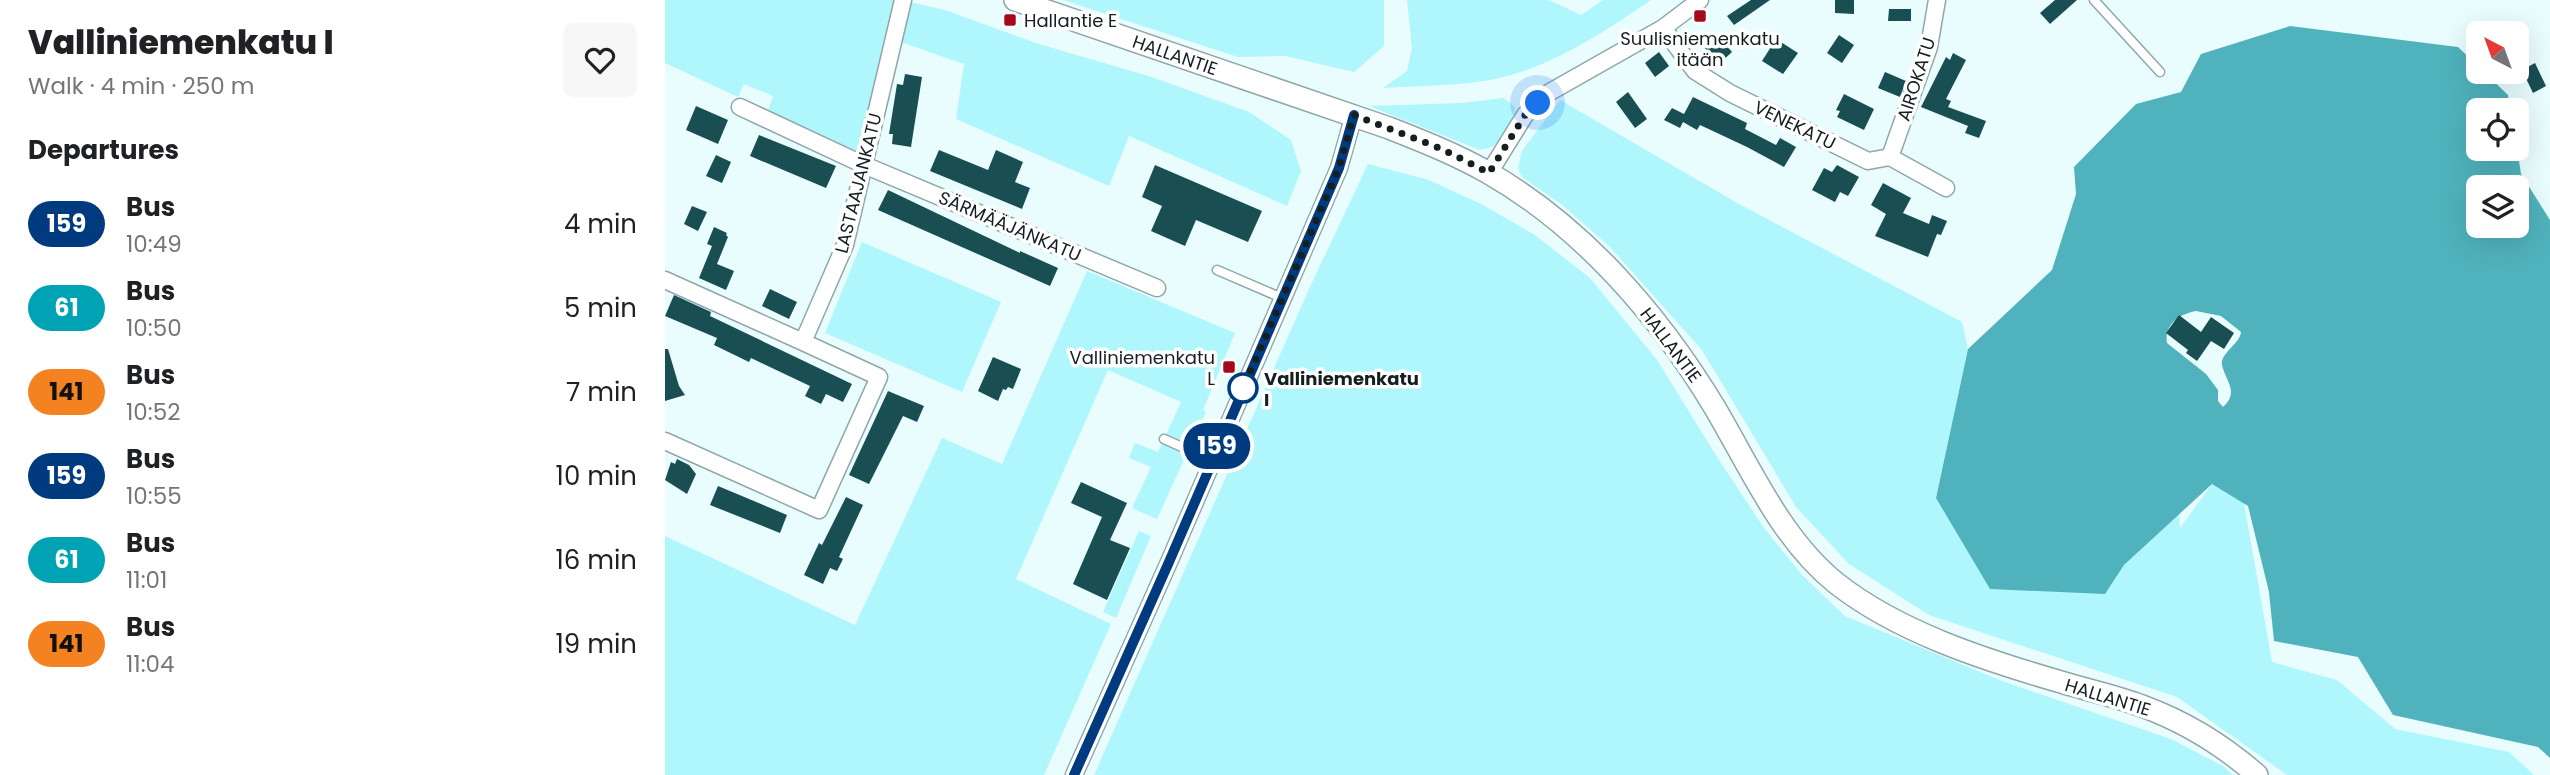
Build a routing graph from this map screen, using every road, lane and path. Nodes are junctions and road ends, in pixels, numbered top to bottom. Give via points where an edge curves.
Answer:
1 (903, 0) edge
2 (1016, 0) edge
3 (1700, 0) edge
4 (1937, 0) edge
5 (2094, 0) edge
6 (1663, 28) junction
7 (2160, 72) dead end
8 (740, 107) dead end
9 (1354, 115) junction
10 (1890, 157) junction
11 (864, 165) junction
12 (1489, 173) junction
13 (1946, 188) dead end
14 (1217, 270) dead end
15 (665, 280) edge
16 (1157, 288) dead end
17 (1282, 298) junction
18 (803, 342) junction
19 (1164, 439) dead end
20 (665, 441) edge
21 (1211, 460) junction
22 (1074, 775) edge
23 (2257, 775) edge

1 - 11 street, LASTAAJANKATU
2 - 9 street, HALLANTIE
3 - 6 street
4 - 10 street, AIROKATU via 1929,47
5 - 7 lane
6 - 10 street, VENEKATU via 1695,71 1730,93 1868,161
6 - 12 street via 1550,92 1525,115
8 - 11 street, SÄRMÄÄJÄNKATU
9 - 12 street, HALLANTIE
9 - 17 street via 1339,168
10 - 13 street, VENEKATU
11 - 16 street, SÄRMÄÄJÄNKATU
11 - 18 street, LASTAAJANKATU via 845,245
12 - 23 street, HALLANTIE via 1576,237 1653,317 1703,387 1792,535 1834,582 1915,632 2166,716 2211,741
14 - 17 lane
15 - 18 street
17 - 21 street
18 - 20 street via 879,377 819,510
19 - 21 lane
21 - 22 street

